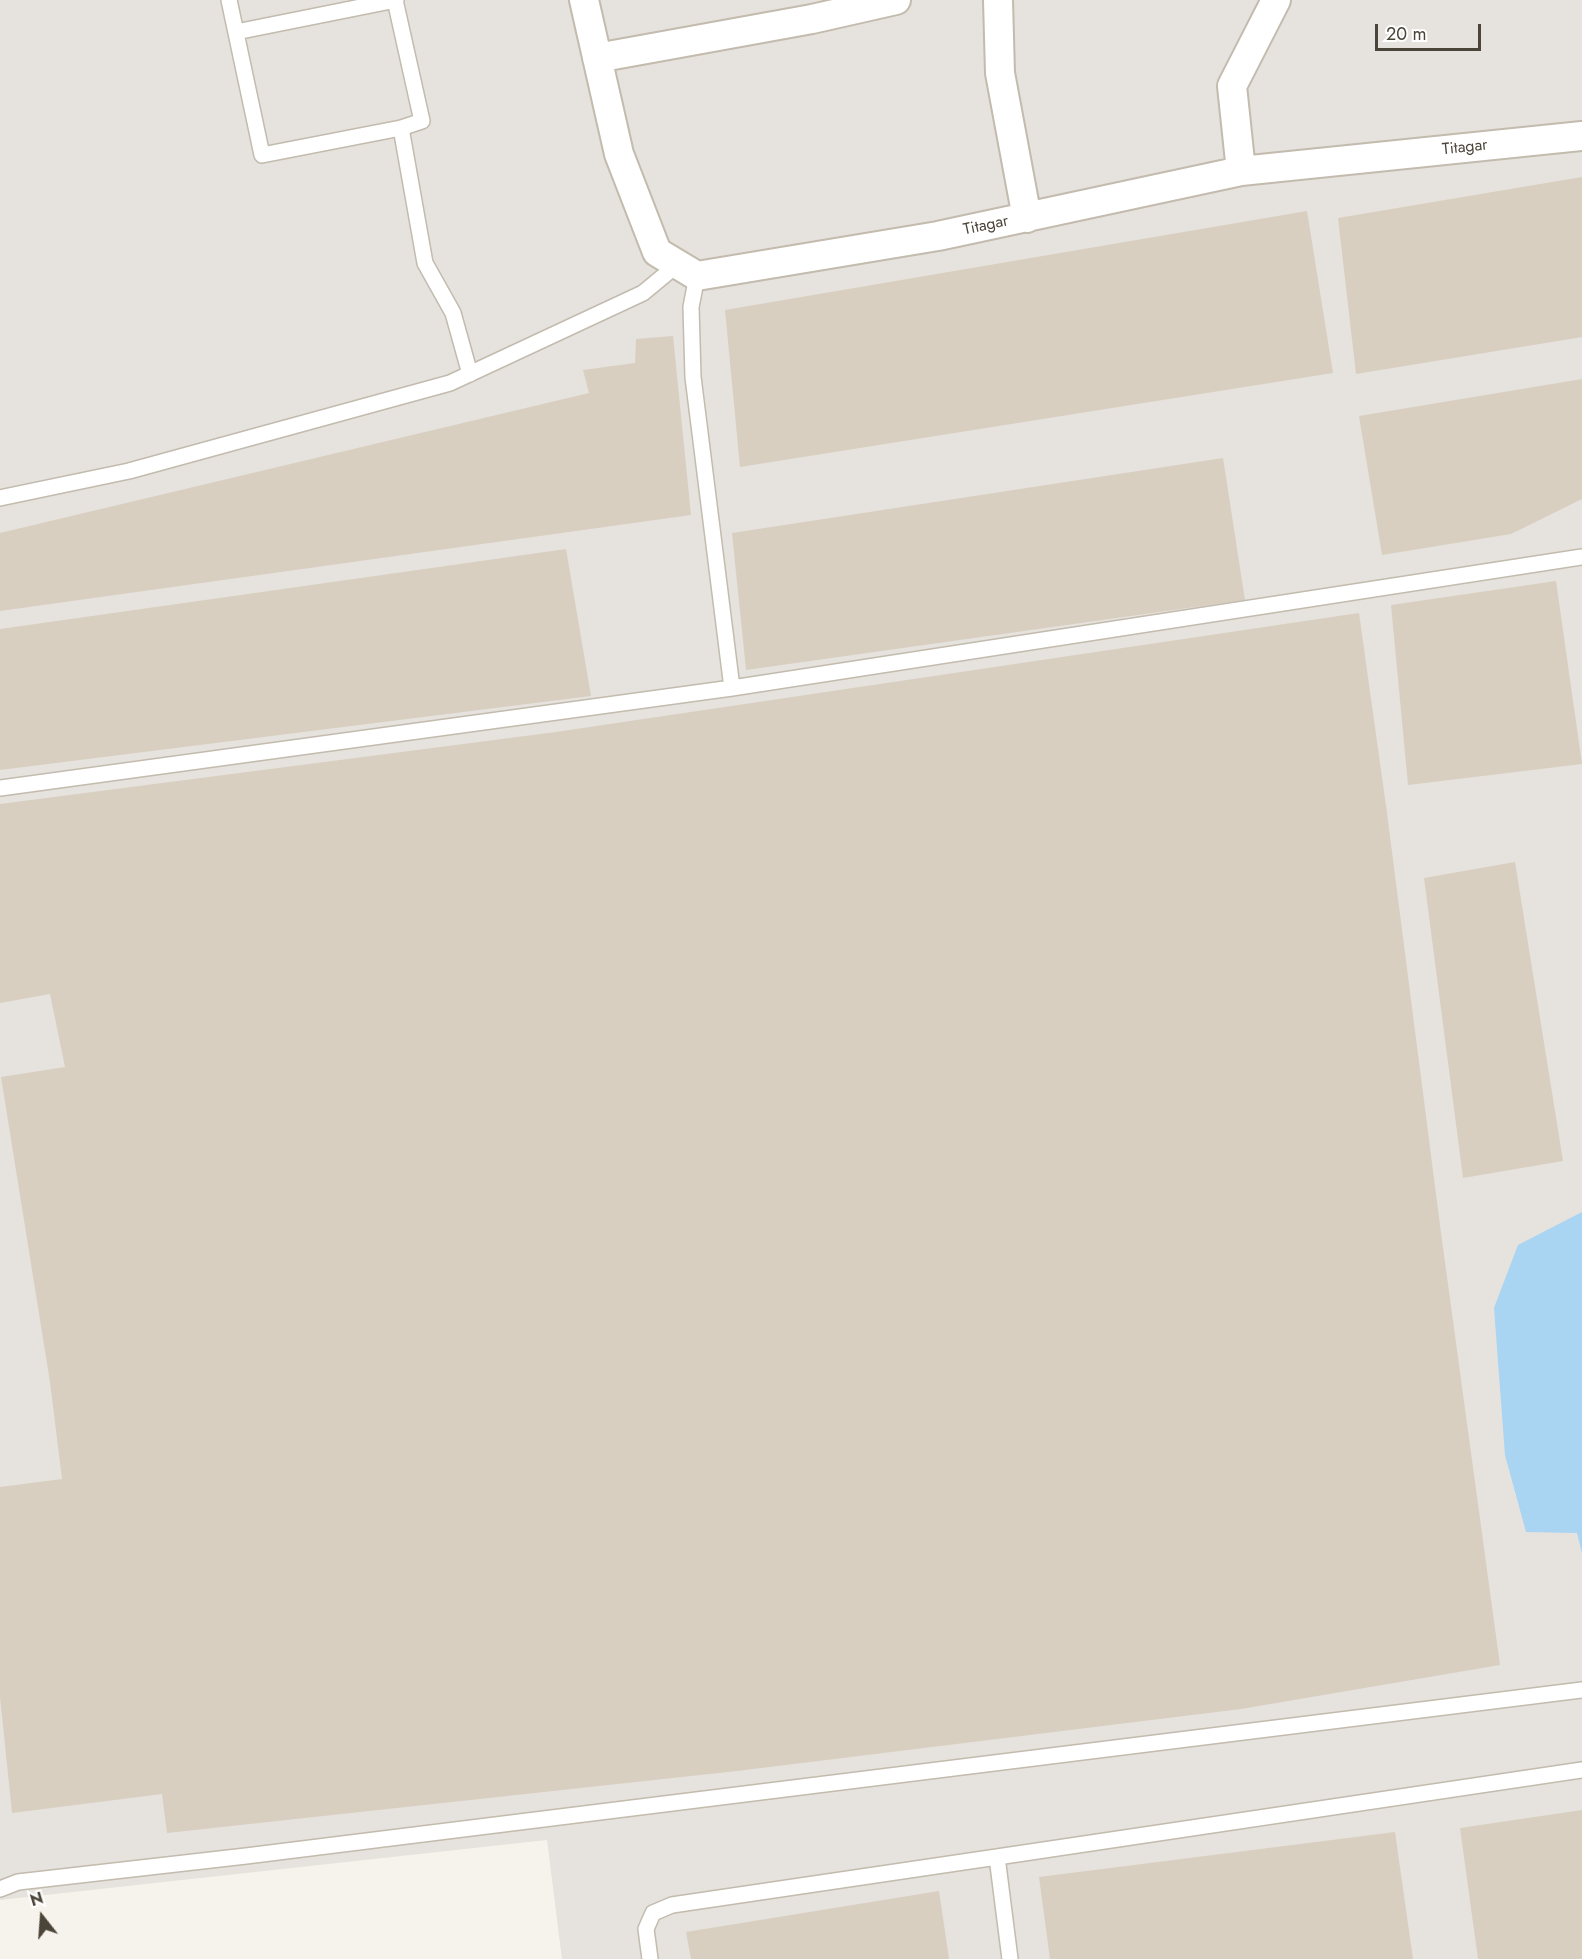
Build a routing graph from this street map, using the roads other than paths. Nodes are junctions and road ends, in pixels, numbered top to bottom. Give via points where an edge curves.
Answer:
1 (229, 0) edge
2 (395, 0) edge
3 (584, 0) edge
4 (896, 0) edge
5 (999, 0) edge
6 (1276, 0) edge
7 (236, 32) junction
8 (597, 58) junction
9 (401, 128) junction
10 (1582, 136) edge
11 (1240, 171) junction
12 (1027, 218) junction
13 (688, 270) junction
14 (470, 374) junction
15 (0, 498) edge
16 (1582, 557) edge
17 (732, 688) junction
18 (0, 788) edge
19 (1582, 1690) edge
20 (1582, 1770) edge
21 (997, 1857) junction
22 (0, 1889) edge
23 (650, 1959) edge
24 (1010, 1959) edge

1 - 7 lane
2 - 7 lane
2 - 9 lane via 422,121
3 - 8 street
4 - 8 street
5 - 12 street via 1000,73
6 - 11 street via 1232,86
7 - 9 lane via 262,155
8 - 13 street via 619,154 657,252
9 - 14 lane via 425,263 453,313
10 - 11 street, Titagar
11 - 12 street, Titagar
12 - 13 street, Titagar via 938,236
13 - 14 lane
13 - 17 lane via 693,377
14 - 15 lane via 450,383 129,471
16 - 17 lane
17 - 18 lane
19 - 22 lane via 18,1882
20 - 21 lane
21 - 23 lane via 672,1905 653,1913 646,1929
21 - 24 lane

